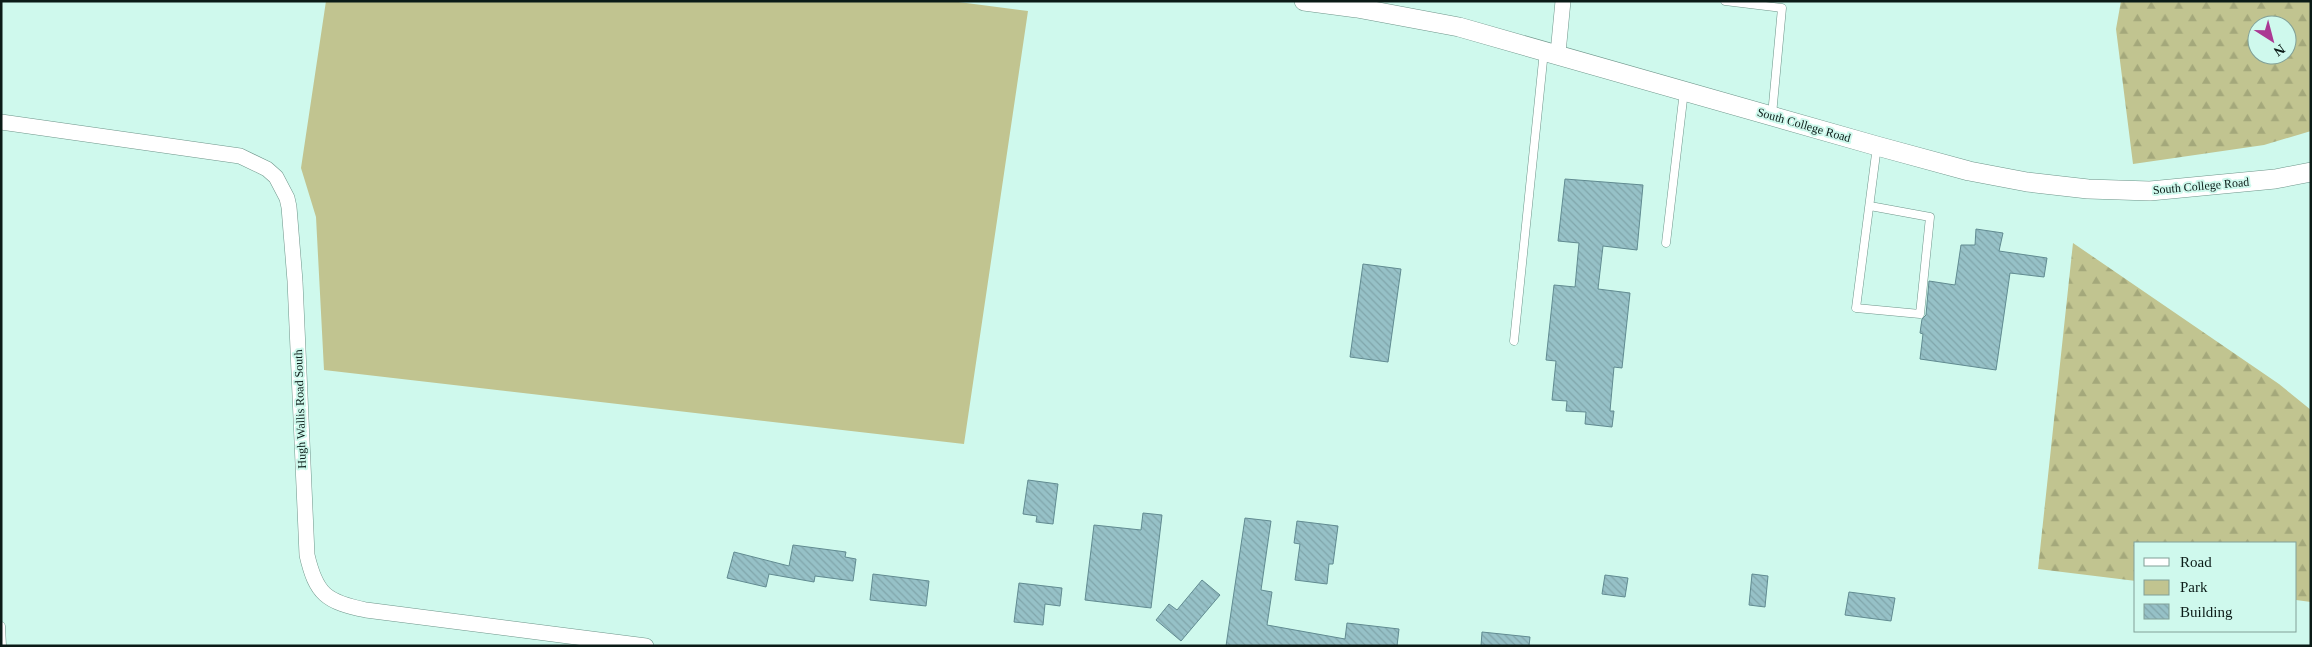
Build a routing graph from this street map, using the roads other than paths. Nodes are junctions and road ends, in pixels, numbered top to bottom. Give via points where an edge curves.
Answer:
1 (1304, 1) edge
2 (1563, 1) edge
3 (1725, 1) edge
4 (1551, 51) junction
5 (1684, 91) junction
6 (1772, 117) junction
7 (1, 122) edge
8 (1877, 146) junction
9 (2311, 172) edge
10 (1870, 206) junction
11 (1666, 243) dead end
12 (1514, 342) dead end
13 (1, 626) edge
14 (2, 646) edge
15 (646, 646) edge

1 - 4 street, South College Road via 1459,27
2 - 4 street
3 - 6 lane via 1782,8
4 - 5 street, South College Road
4 - 12 lane
5 - 6 street, South College Road
5 - 11 lane
6 - 8 street, South College Road
7 - 15 street, Hugh Wallis Road South via 240,156 267,169 280,182 289,206 295,281 306,555 312,578 324,594 338,603 366,610
8 - 9 street, South College Road via 1968,171 2088,189 2206,187
8 - 10 lane
10 - 10 lane via 1856,308 1920,314 1930,217
13 - 14 lane

